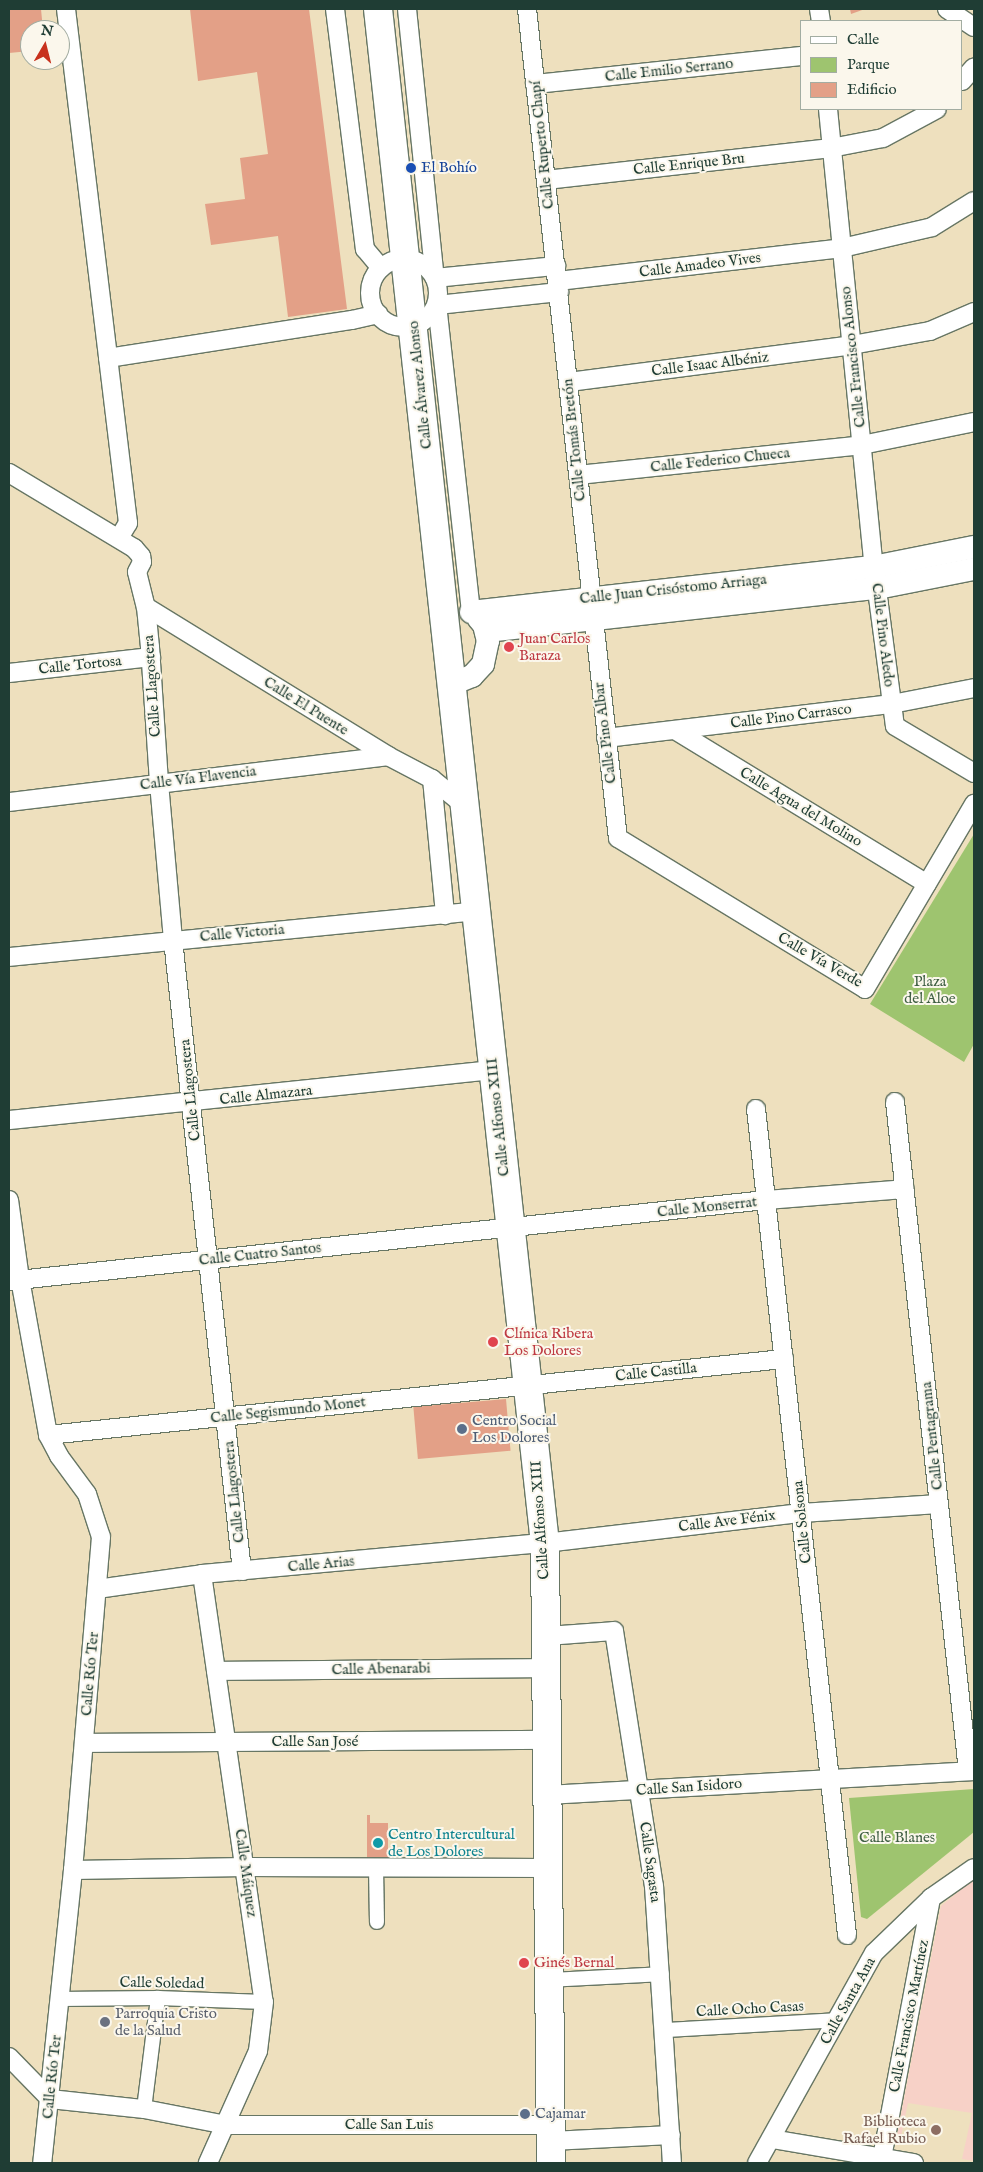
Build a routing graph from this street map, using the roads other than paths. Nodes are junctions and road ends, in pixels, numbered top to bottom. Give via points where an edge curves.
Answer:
1 (66, 9) edge
2 (335, 9) edge
3 (378, 9) edge
4 (407, 9) edge
5 (527, 9) edge
6 (947, 9) edge
7 (974, 27) edge
8 (800, 56) edge
9 (974, 67) edge
10 (963, 80) edge
11 (535, 84) junction
12 (828, 110) edge
13 (936, 110) edge
14 (831, 148) junction
15 (546, 180) junction
16 (974, 201) edge
17 (842, 248) junction
18 (407, 259) junction
19 (381, 268) junction
20 (435, 278) junction
21 (557, 280) junction
22 (437, 305) junction
23 (974, 312) edge
24 (378, 314) junction
25 (414, 326) junction
26 (852, 345) junction
27 (108, 358) junction
28 (569, 382) junction
29 (974, 422) edge
30 (862, 445) junction
31 (9, 472) edge
32 (578, 475) junction
33 (119, 538) junction
34 (974, 547) edge
35 (974, 569) edge
36 (876, 578) junction
37 (444, 605) junction
38 (146, 607) junction
39 (591, 609) junction
40 (471, 612) junction
41 (486, 631) junction
42 (151, 658) junction
43 (9, 673) edge
44 (452, 684) junction
45 (974, 688) edge
46 (892, 704) junction
47 (675, 730) junction
48 (606, 738) junction
49 (388, 756) junction
50 (460, 761) joint
51 (974, 773) edge
52 (432, 779) junction
53 (158, 783) junction
54 (9, 802) edge
55 (974, 804) edge
56 (464, 806) junction
57 (618, 838) joint
58 (927, 884) junction
59 (476, 911) junction
60 (445, 915) junction
61 (173, 940) junction
62 (9, 956) edge
63 (493, 1070) junction
64 (895, 1102) dead end
65 (191, 1103) junction
66 (756, 1109) dead end
67 (9, 1120) edge
68 (905, 1189) junction
69 (9, 1200) edge
70 (766, 1200) junction
71 (510, 1229) junction
72 (210, 1260) junction
73 (14, 1280) edge
74 (784, 1359) junction
75 (528, 1384) junction
76 (226, 1416) junction
77 (48, 1435) junction
78 (939, 1504) junction
79 (800, 1513) junction
80 (545, 1542) junction
81 (242, 1571) junction
82 (202, 1574) junction
83 (97, 1589) junction
84 (546, 1636) junction
85 (546, 1668) junction
86 (216, 1671) junction
87 (547, 1740) junction
88 (226, 1742) junction
89 (84, 1743) junction
90 (971, 1771) edge
91 (830, 1777) junction
92 (640, 1790) junction
93 (547, 1795) junction
94 (245, 1867) junction
95 (376, 1868) junction
96 (548, 1868) junction
97 (974, 1868) edge
98 (73, 1870) junction
99 (931, 1898) junction
100 (377, 1922) dead end
101 (848, 1935) dead end
102 (662, 1974) junction
103 (549, 1980) junction
104 (158, 1998) junction
105 (60, 1999) junction
106 (264, 2002) junction
107 (837, 2020) junction
108 (665, 2030) junction
109 (9, 2057) edge
110 (50, 2099) junction
111 (144, 2109) junction
112 (226, 2126) junction
113 (671, 2135) junction
114 (772, 2139) junction
115 (551, 2143) edge
116 (882, 2160) edge
117 (42, 2163) edge
118 (208, 2163) edge
119 (672, 2163) edge
120 (757, 2163) edge
121 (914, 2163) edge

1 - 27 street
2 - 19 street via 365,249
3 - 18 main road, Calle Álvarez Alonso
4 - 20 street
5 - 11 street, Calle Ruperto Chapí
6 - 7 street
8 - 11 street, Calle Emilio Serrano
9 - 10 street
11 - 15 street, Calle Ruperto Chapí
12 - 14 street, Calle Francisco Alonso
13 - 14 street, Calle Enrique Bru via 884,138
14 - 15 street, Calle Enrique Bru
14 - 17 street, Calle Francisco Alonso
15 - 21 street, Calle Ruperto Chapí
16 - 17 street, Calle Amadeo Vives via 932,226
17 - 21 street, Calle Amadeo Vives
17 - 26 street, Calle Francisco Alonso
18 - 19 street via 395,260
18 - 20 street via 424,265
18 - 25 main road, Calle Álvarez Alonso
19 - 24 street via 370,292
20 - 21 street
20 - 22 street, Calle Álvarez Alonso
21 - 22 street
21 - 28 street, Calle Tomás Bretón
22 - 25 street via 425,320
22 - 40 street, Calle Álvarez Alonso
23 - 26 street, Calle Isaac Albéniz via 930,331
24 - 25 street via 395,326
24 - 27 street
25 - 37 main road, Calle Álvarez Alonso
26 - 28 street, Calle Isaac Albéniz
26 - 30 street, Calle Francisco Alonso
27 - 33 street via 128,523
28 - 32 street, Calle Tomás Bretón
29 - 30 street, Calle Federico Chueca
30 - 32 street, Calle Federico Chueca
30 - 36 street, Calle Francisco Alonso
31 - 33 street
32 - 39 street, Calle Tomás Bretón
33 - 38 street, Calle Llagostera via 141,556 138,572
34 - 36 street
35 - 36 street
36 - 39 street, Calle Juan Crisóstomo Arriaga
36 - 46 street, Calle Pino Aledo
37 - 40 street via 459,606
37 - 44 main road, Calle Álvarez Alonso
38 - 42 street, Calle Llagostera
38 - 49 street, Calle El Puente
39 - 40 street, Calle Juan Crisóstomo Arriaga
39 - 41 street, Calle Juan Crisóstomo Arriaga
39 - 48 street, Calle Pino Albar
40 - 41 street via 480,619
41 - 44 street via 488,648 483,664 472,676
42 - 43 street, Calle Tortosa
42 - 53 street, Calle Llagostera
44 - 50 main road, Calle Álvarez Alonso
45 - 46 street, Calle Pino Carrasco
46 - 47 street, Calle Pino Carrasco
46 - 51 street, Calle Pino Aledo via 895,726
47 - 48 street, Calle Pino Carrasco
47 - 58 street, Calle Agua del Molino
48 - 57 street, Calle Pino Albar
49 - 52 street, Calle El Puente
49 - 53 street, Calle Vía Flavencia
50 - 56 main road, Calle Alfonso XIII
52 - 56 street, Calle El Puente
52 - 60 street
53 - 54 street, Calle Vía Flavencia
53 - 61 street, Calle Llagostera
55 - 58 street, Calle Vía Verde
56 - 59 main road, Calle Alfonso XIII
57 - 58 street, Calle Vía Verde via 865,989
59 - 60 street, Calle Victoria
59 - 63 main road, Calle Alfonso XIII
60 - 61 street, Calle Victoria
61 - 62 street, Calle Victoria
61 - 65 street, Calle Llagostera
63 - 65 street, Calle Almazara
63 - 71 main road, Calle Alfonso XIII
64 - 68 street, Calle Pentagrama
65 - 67 street, Calle Almazara
65 - 72 street, Calle Llagostera
66 - 70 street, Calle Solsona
68 - 70 street, Calle Monserrat
68 - 78 street, Calle Pentagrama
69 - 73 street, Calle Río Ter
70 - 71 street, Calle Monserrat
70 - 74 street, Calle Solsona
71 - 72 street, Calle Cuatro Santos
71 - 75 main road, Calle Alfonso XIII
72 - 73 street, Calle Cuatro Santos
72 - 76 street, Calle Llagostera
73 - 77 street, Calle Río Ter
74 - 75 street, Calle Castilla
74 - 79 street, Calle Solsona
75 - 76 street, Calle Segismundo Monet
75 - 80 main road, Calle Alfonso XIII
76 - 77 street, Calle Segismundo Monet
76 - 81 street, Calle Llagostera
77 - 83 street, Calle Río Ter via 86,1494 101,1537
78 - 79 street, Calle Ave Fénix
78 - 90 street, Calle Pentagrama
79 - 80 street, Calle Ave Fénix
79 - 91 street, Calle Solsona
80 - 81 street, Calle Arias
80 - 84 main road, Calle Alfonso XIII
81 - 82 street, Calle Arias
82 - 83 street, Calle Arias
82 - 86 street, Calle Máiquez
83 - 89 street, Calle Río Ter
84 - 85 main road, Calle Alfonso XIII
84 - 92 street, Calle Sagasta via 614,1631
85 - 86 street, Calle Abenarabi
85 - 87 main road, Calle Alfonso XIII
86 - 88 street, Calle Máiquez
87 - 88 street, Calle San José
87 - 93 main road, Calle Alfonso XIII
88 - 89 street, Calle San José
88 - 94 street, Calle Máiquez
89 - 98 street, Calle Río Ter
90 - 91 street
91 - 92 street, Calle San Isidoro
91 - 101 street, Calle Solsona
92 - 93 street, Calle San Isidoro
92 - 102 street, Calle Sagasta via 654,1886
93 - 96 main road, Calle Alfonso XIII
94 - 95 street
94 - 98 street
94 - 106 street, Calle Máiquez
95 - 96 street
95 - 100 street
96 - 103 main road, Calle Alfonso XIII
97 - 99 street, Calle Santa Ana
98 - 105 street, Calle Río Ter
99 - 107 street, Calle Santa Ana via 874,1952
99 - 116 street, Calle Francisco Martínez
102 - 103 street
102 - 108 street, Calle Sagasta
103 - 115 main road, Calle Alfonso XIII
104 - 105 street, Calle Soledad
104 - 106 street, Calle Soledad
104 - 111 street
105 - 110 street, Calle Río Ter
106 - 112 street, Calle Máiquez via 258,2051
107 - 108 street, Calle Ocho Casas
107 - 114 street, Calle Santa Ana
108 - 113 street, Calle Sagasta
109 - 110 street
110 - 111 street, Calle San Luis
110 - 117 street, Calle Río Ter
111 - 112 street, Calle San Luis
112 - 115 street, Calle San Luis
112 - 118 street, Calle Máiquez
113 - 115 street, Calle San Luis
113 - 119 street, Calle Sagasta
114 - 116 street
114 - 120 street, Calle Santa Ana
116 - 121 street

